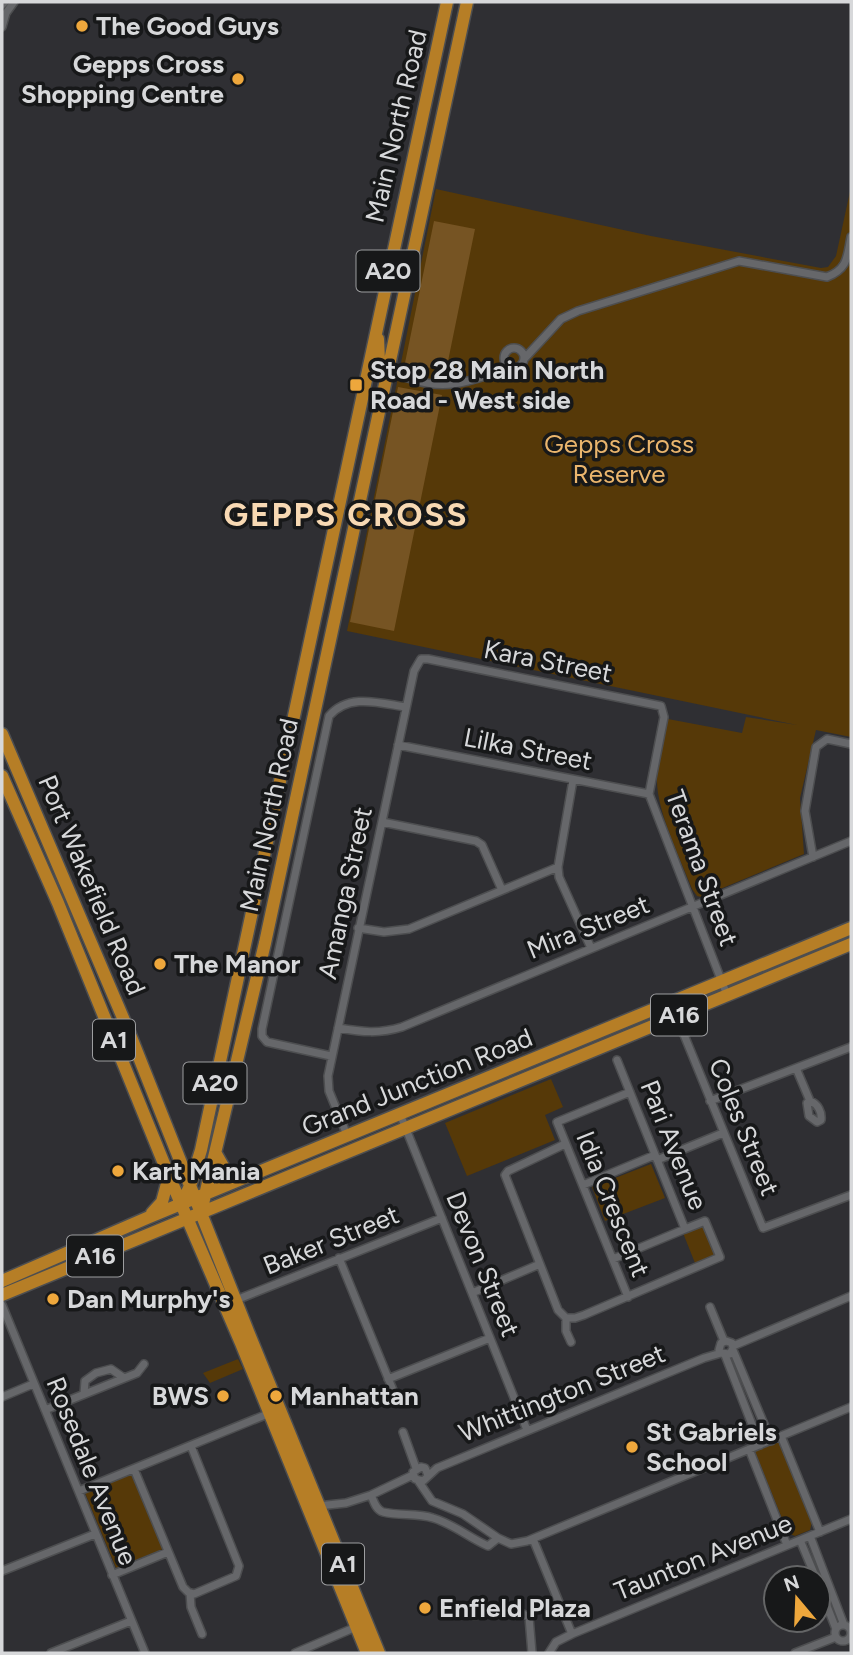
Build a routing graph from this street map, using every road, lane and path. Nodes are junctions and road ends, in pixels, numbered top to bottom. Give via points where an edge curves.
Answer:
1 (14, 2) edge
2 (456, 2) edge
3 (467, 2) edge
4 (446, 7) edge
5 (2, 27) edge
6 (851, 237) edge
7 (376, 330) junction
8 (522, 355) junction
9 (505, 360) junction
10 (511, 368) junction
11 (388, 370) junction
12 (495, 372) junction
13 (362, 390) junction
14 (421, 659) joint
15 (406, 707) junction
16 (664, 711) joint
17 (2, 734) edge
18 (851, 744) edge
19 (398, 745) junction
20 (2, 776) edge
21 (573, 780) junction
22 (649, 794) junction
23 (36, 809) junction
24 (19, 816) junction
25 (382, 822) junction
26 (851, 841) edge
27 (813, 857) junction
28 (558, 867) junction
29 (502, 890) junction
30 (692, 907) junction
31 (358, 928) junction
32 (851, 928) edge
33 (851, 944) edge
34 (592, 948) junction
35 (722, 981) junction
36 (727, 995) junction
37 (671, 1003) junction
38 (676, 1016) junction
39 (229, 1022) junction
40 (244, 1026) junction
41 (338, 1028) junction
42 (129, 1032) junction
43 (113, 1038) junction
44 (851, 1047) edge
45 (331, 1056) junction
46 (617, 1060) dead end
47 (796, 1069) junction
48 (629, 1092) junction
49 (710, 1101) junction
50 (810, 1101) dead end
51 (400, 1114) junction
52 (406, 1128) junction
53 (723, 1133) junction
54 (347, 1135) junction
55 (565, 1144) junction
56 (363, 1145) junction
57 (201, 1150) junction
58 (177, 1152) junction
59 (343, 1153) junction
60 (216, 1154) junction
61 (656, 1157) junction
62 (169, 1176) junction
63 (243, 1178) junction
64 (583, 1185) junction
65 (197, 1192) junction
66 (851, 1195) edge
67 (182, 1203) junction
68 (195, 1214) junction
69 (146, 1218) junction
70 (442, 1218) junction
71 (685, 1229) junction
72 (339, 1258) junction
73 (613, 1259) junction
74 (540, 1265) junction
75 (2, 1281) edge
76 (472, 1293) junction
77 (2, 1295) edge
78 (851, 1296) edge
79 (628, 1297) junction
80 (236, 1300) junction
81 (2, 1306) edge
82 (710, 1307) dead end
83 (566, 1318) junction
84 (490, 1338) junction
85 (571, 1342) dead end
86 (726, 1347) junction
87 (144, 1364) dead end
88 (124, 1378) junction
89 (388, 1379) junction
90 (33, 1384) junction
91 (84, 1394) junction
92 (395, 1395) dead end
93 (2, 1397) edge
94 (851, 1407) edge
95 (45, 1410) junction
96 (274, 1411) junction
97 (527, 1430) junction
98 (403, 1432) dead end
99 (781, 1436) junction
100 (771, 1441) junction
101 (760, 1445) junction
102 (191, 1446) junction
103 (750, 1449) junction
104 (134, 1469) junction
105 (420, 1475) junction
106 (79, 1491) junction
107 (371, 1495) junction
108 (313, 1508) junction
109 (851, 1519) edge
110 (820, 1532) junction
111 (95, 1534) junction
112 (810, 1536) junction
113 (498, 1538) junction
114 (533, 1539) junction
115 (800, 1540) junction
116 (787, 1545) junction
117 (168, 1552) junction
118 (810, 1564) edge
119 (2, 1571) edge
120 (112, 1575) junction
121 (190, 1593) junction
122 (832, 1609) edge
123 (474, 1616) dead end
124 (131, 1621) junction
125 (361, 1625) junction
126 (844, 1631) edge
127 (202, 1634) dead end
128 (572, 1634) junction
129 (51, 1653) edge
130 (145, 1653) edge
131 (295, 1653) edge
132 (367, 1653) edge
133 (379, 1653) edge
134 (532, 1653) edge
135 (549, 1653) edge
136 (795, 1653) edge

1 - 5 street
2 - 4 highway
3 - 11 highway, Main North Road / A20
4 - 7 highway, Main North Road / A20
6 - 8 street via 845,264 827,277 739,261 578,311 561,319 536,347
7 - 11 highway via 379,360
7 - 13 highway, Main North Road / A20
8 - 9 street via 510,350
8 - 10 street via 519,367
9 - 10 street
9 - 12 street
10 - 12 street
11 - 12 street via 445,386
11 - 13 highway via 377,373
11 - 40 highway, Main North Road / A20
13 - 39 highway, Main North Road / A20
14 - 15 street, Amanga Street
14 - 16 street, Kara Street via 654,703
15 - 19 street, Amanga Street
15 - 45 street via 350,702 329,716 262,1036 267,1042
16 - 22 street, Terama Street
17 - 23 highway, Port Wakefield Road / A1
18 - 27 street via 827,739 816,747 805,811
19 - 21 street, Lilka Street
19 - 25 street, Amanga Street
20 - 24 highway, Port Wakefield Road / A1
21 - 22 street, Lilka Street
21 - 28 street
22 - 30 street, Terama Street
23 - 24 highway
23 - 42 highway, Port Wakefield Road / A1
24 - 43 highway, Port Wakefield Road / A1
25 - 29 street via 476,841
25 - 31 street, Amanga Street
26 - 27 street, Mira Street
27 - 30 street, Mira Street
28 - 29 street
28 - 34 street
29 - 31 street via 408,929
30 - 34 street, Mira Street
30 - 35 street, Terama Street
31 - 41 street, Amanga Street
32 - 35 highway, Grand Junction Road / A16
33 - 36 highway, Grand Junction Road / A16
34 - 41 street, Mira Street via 383,1033
35 - 36 street, Terama Street
35 - 37 highway, Grand Junction Road / A16
36 - 38 highway, Grand Junction Road / A16
37 - 38 street, Coles Street
37 - 51 highway, Grand Junction Road / A16
38 - 49 street, Coles Street
38 - 52 highway, Grand Junction Road / A16
39 - 40 highway
39 - 57 highway, Main North Road / A20
40 - 60 highway, Main North Road / A20
41 - 45 street, Amanga Street
42 - 43 highway
42 - 58 highway, Port Wakefield Road / A1
43 - 62 highway, Port Wakefield Road / A1
44 - 47 street
45 - 54 street, Amanga Street via 329,1091
46 - 48 street, Pari Avenue
47 - 49 street
47 - 50 street
48 - 55 street, Idia Crescent via 557,1122
48 - 61 street, Pari Avenue
49 - 53 street, Coles Street
51 - 52 street, Devon Street
51 - 54 highway, Grand Junction Road / A16
52 - 56 highway, Grand Junction Road / A16
52 - 70 street, Devon Street
53 - 61 street
53 - 66 street, Coles Street via 763,1228
54 - 56 highway
54 - 59 highway
54 - 63 highway, Grand Junction Road / A16
55 - 64 street, Idia Crescent
55 - 74 street via 505,1175
56 - 59 highway, Grand Junction Road / A16
57 - 58 highway via 186,1155
57 - 65 highway, Main North Road / A20
58 - 65 highway, Port Wakefield Road / A1
59 - 68 highway, Grand Junction Road / A16
60 - 63 highway via 228,1175
60 - 65 highway, Main North Road / A20
61 - 64 street
61 - 71 street, Pari Avenue
62 - 67 highway, Port Wakefield Road / A1
62 - 69 highway via 162,1202
63 - 65 highway, Grand Junction Road / A16
64 - 73 street, Idia Crescent
65 - 67 highway, Grand Junction Road / A16
65 - 68 highway, Main North Road / A20
67 - 68 highway, Port Wakefield Road / A1
67 - 69 highway, Grand Junction Road / A16
68 - 77 highway, Grand Junction Road / A16
68 - 80 highway, A1
68 - 96 highway, A1
69 - 75 highway, Grand Junction Road / A16
70 - 72 street, Baker Street
70 - 76 street, Devon Street
71 - 73 street
71 - 79 street, Pari Avenue via 705,1221 720,1257
72 - 80 street, Baker Street
72 - 89 street
73 - 79 street, Idia Crescent
74 - 76 street
74 - 83 street via 560,1314
76 - 84 street, Devon Street
78 - 86 street, Whittington Street
79 - 83 street
80 - 96 highway, A1
81 - 90 street, Rosedale Avenue
82 - 86 street
83 - 85 street
84 - 89 street
84 - 97 street, Devon Street
86 - 97 street, Whittington Street
86 - 100 street
86 - 101 street
87 - 88 street
88 - 91 street
88 - 91 street via 111,1369 96,1373 85,1381
89 - 92 street
90 - 93 street
90 - 95 street, Rosedale Avenue
91 - 95 street
94 - 99 street
95 - 106 street, Rosedale Avenue
96 - 102 street
96 - 108 highway, A1
97 - 105 street, Whittington Street
98 - 105 street
99 - 100 street
99 - 110 street
100 - 101 street
101 - 103 street
102 - 104 street
102 - 121 street via 239,1566 236,1576
103 - 114 street
103 - 116 street
104 - 106 street
104 - 117 street
105 - 107 street
105 - 113 street via 432,1501 463,1514
106 - 111 street, Rosedale Avenue
107 - 108 street
107 - 113 street via 382,1511 436,1518 488,1546
108 - 125 highway, A1
109 - 110 street, Taunton Avenue
110 - 112 street, Taunton Avenue
111 - 119 street
111 - 120 street, Rosedale Avenue
112 - 115 street, Taunton Avenue
112 - 126 street
113 - 114 street via 511,1544
114 - 128 street
115 - 116 street, Taunton Avenue
115 - 118 street
116 - 128 street, Taunton Avenue
117 - 120 street
117 - 121 street
120 - 124 street, Rosedale Avenue
121 - 127 street
122 - 126 street
123 - 134 street via 505,1605 529,1617
124 - 129 street
124 - 130 street, Rosedale Avenue
125 - 131 street
125 - 132 highway, A1
125 - 133 highway, A1
126 - 136 street
128 - 135 street, Taunton Avenue via 556,1642

